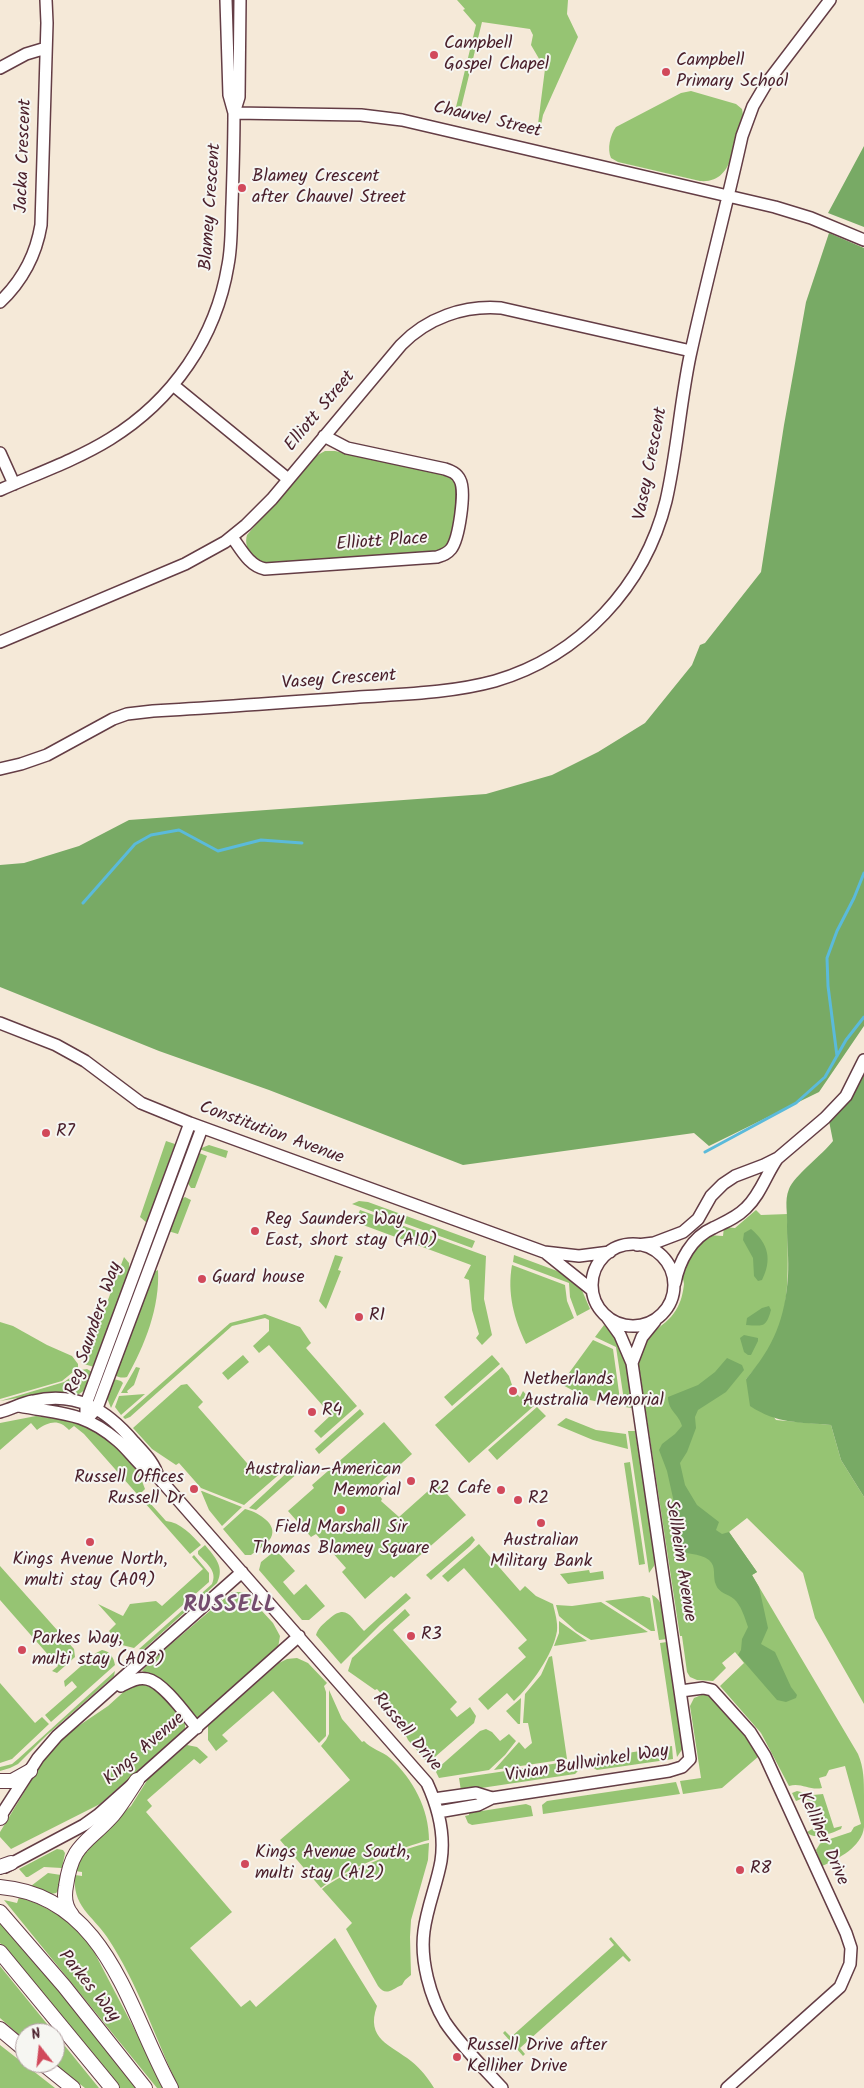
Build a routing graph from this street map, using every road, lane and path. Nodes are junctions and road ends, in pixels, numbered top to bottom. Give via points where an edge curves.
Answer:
1 (46, 0) edge
2 (228, 0) edge
3 (830, 0) edge
4 (240, 3) edge
5 (240, 40) junction
6 (228, 41) junction
7 (46, 48) junction
8 (0, 68) edge
9 (234, 113) junction
10 (728, 196) junction
11 (864, 240) edge
12 (0, 302) edge
13 (691, 351) junction
14 (173, 385) junction
15 (324, 436) junction
16 (0, 453) edge
17 (288, 479) junction
18 (14, 484) junction
19 (0, 490) edge
20 (232, 537) junction
21 (0, 642) edge
22 (0, 769) edge
23 (0, 1023) edge
24 (864, 1060) edge
25 (190, 1124) junction
26 (202, 1128) junction
27 (778, 1158) junction
28 (173, 1187) junction
29 (637, 1245) junction
30 (544, 1252) junction
31 (610, 1252) junction
32 (139, 1257) junction
33 (152, 1261) junction
34 (674, 1286) junction
35 (592, 1290) junction
36 (607, 1317) junction
37 (659, 1317) junction
38 (632, 1363) junction
39 (19, 1406) junction
40 (92, 1406) junction
41 (0, 1412) edge
42 (86, 1420) junction
43 (158, 1477) junction
44 (242, 1572) junction
45 (299, 1636) junction
46 (681, 1691) junction
47 (107, 1692) junction
48 (197, 1728) junction
49 (686, 1764) joint
50 (30, 1771) junction
51 (137, 1780) junction
52 (0, 1781) edge
53 (492, 1798) junction
54 (434, 1799) junction
55 (438, 1812) junction
56 (0, 1817) edge
57 (4, 1867) edge
58 (0, 1887) edge
59 (0, 1912) edge
60 (73, 1916) junction
61 (0, 1952) edge
62 (0, 2029) edge
63 (15, 2042) edge
64 (54, 2073) edge
65 (73, 2088) edge
66 (112, 2088) edge
67 (145, 2088) edge
68 (171, 2088) edge
69 (502, 2088) edge
70 (727, 2088) edge

1 - 7 street, Jacka Crescent
2 - 4 street
2 - 6 street, Blamey Crescent
3 - 10 street, Vasey Crescent via 753,106 742,136
4 - 5 street, Blamey Crescent
5 - 6 street
5 - 9 street, Blamey Crescent via 239,98
6 - 9 street, Blamey Crescent via 229,94
7 - 8 street
7 - 12 street, Jacka Crescent via 41,225 30,262
9 - 10 street, Chauvel Street via 392,118
9 - 14 street, Blamey Crescent via 231,244 225,280 206,334
10 - 11 street, Chauvel Street via 789,211
10 - 13 street, Vasey Crescent
13 - 15 street, Elliott Street via 507,309 465,310 436,320 410,336
13 - 22 street, Vasey Crescent via 666,498 650,547 630,583 610,609 552,656 507,677 452,689 127,714 98,725 42,757
14 - 17 street
14 - 18 street, Blamey Crescent via 142,416 109,439
15 - 17 street, Elliott Street
15 - 20 street, Elliott Place via 347,448 455,474 463,492 456,539 449,552 437,556 265,569 252,563
16 - 18 street
17 - 20 street, Elliott Street
18 - 19 street, Blamey Crescent
20 - 21 street, Elliott Street via 200,557
23 - 25 street, Constitution Avenue via 56,1044 85,1061 141,1103
24 - 27 street via 846,1096
25 - 26 street, Constitution Avenue
25 - 28 street, Reg Saunders Way
26 - 28 street, Reg Saunders Way
26 - 30 street, Constitution Avenue
27 - 29 street via 722,1184 688,1229 658,1242
27 - 34 street via 747,1207 695,1240 680,1266
28 - 32 street, Reg Saunders Way
28 - 33 street, Reg Saunders Way
29 - 31 street via 621,1246
29 - 34 street via 662,1256 672,1272
30 - 31 street, Constitution Avenue via 574,1256
30 - 35 street, Constitution Avenue
31 - 35 street via 597,1266
32 - 33 street
32 - 40 street, Reg Saunders Way
33 - 40 street, Reg Saunders Way
34 - 37 street via 670,1302
35 - 36 street
36 - 37 street via 624,1325 636,1326
36 - 38 street, Sellheim Avenue via 620,1335
37 - 38 street, Sellheim Avenue via 642,1337
38 - 46 street, Sellheim Avenue
39 - 40 street, Russell Drive via 33,1400 49,1399
39 - 41 street, Russell Drive
39 - 42 street, Russell Drive via 61,1412
40 - 42 street, Reg Saunders Way
40 - 43 street, Russell Drive via 108,1414 124,1429 148,1457
42 - 43 street, Russell Drive via 116,1439 145,1470
43 - 44 street, Russell Drive
44 - 45 street, Russell Drive
44 - 47 street
45 - 48 street, Kings Avenue
45 - 54 street, Russell Drive via 427,1783
46 - 49 street, Sellheim Avenue via 690,1754
46 - 70 street, Kelliher Drive via 712,1690 758,1743 846,1933 851,1952 849,1969 840,1987
47 - 48 street via 133,1680 153,1681
47 - 50 street via 57,1736
48 - 51 street, Kings Avenue
49 - 53 street, Vivian Bullwinkel Way via 665,1772
50 - 52 main road via 16,1780
50 - 56 street
51 - 57 street, Kings Avenue via 84,1825
51 - 60 main road via 116,1811 82,1844 71,1860 65,1896
53 - 54 street, Vivian Bullwinkel Way via 476,1793
53 - 55 street, Vivian Bullwinkel Way via 478,1806
54 - 55 street, Russell Drive
55 - 69 street, Russell Drive via 441,1860 424,1931 426,1972 445,2021
58 - 60 main road via 38,1896
59 - 67 main road, Parkes Way
60 - 68 main road via 102,1948
61 - 66 main road
62 - 63 main road
64 - 65 main road

